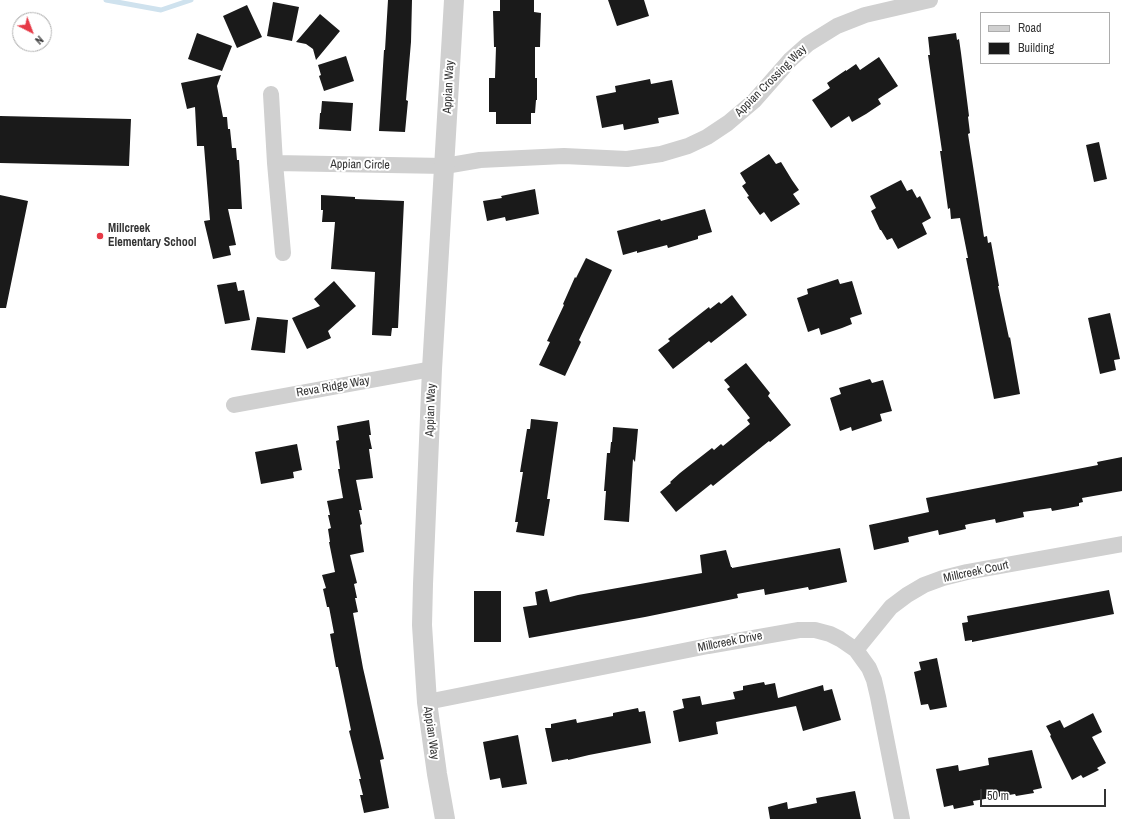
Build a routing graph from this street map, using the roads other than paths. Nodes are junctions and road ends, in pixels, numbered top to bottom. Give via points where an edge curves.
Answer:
1 (454, 0) edge
2 (930, 0) edge
3 (271, 94) dead end
4 (275, 163) junction
5 (445, 166) junction
6 (282, 253) dead end
7 (432, 369) junction
8 (234, 405) dead end
9 (1122, 544) edge
10 (856, 650) junction
11 (427, 702) junction
12 (445, 819) edge
13 (902, 819) edge

1 - 5 street, Appian Way
2 - 5 street, Appian Crossing Way via 865,15 831,30 802,49 754,101 728,123 688,146 661,154 627,159 564,156 480,160
3 - 4 street
4 - 5 street, Appian Circle
4 - 6 street
5 - 7 street, Appian Way
7 - 8 street, Reva Ridge Way
7 - 11 street, Appian Way via 422,625
9 - 10 street, Millcreek Court via 967,572 924,585 891,606
10 - 11 street, Millcreek Drive via 830,634 799,630
10 - 13 street, Millcreek Drive via 874,680
11 - 12 street, Appian Way

